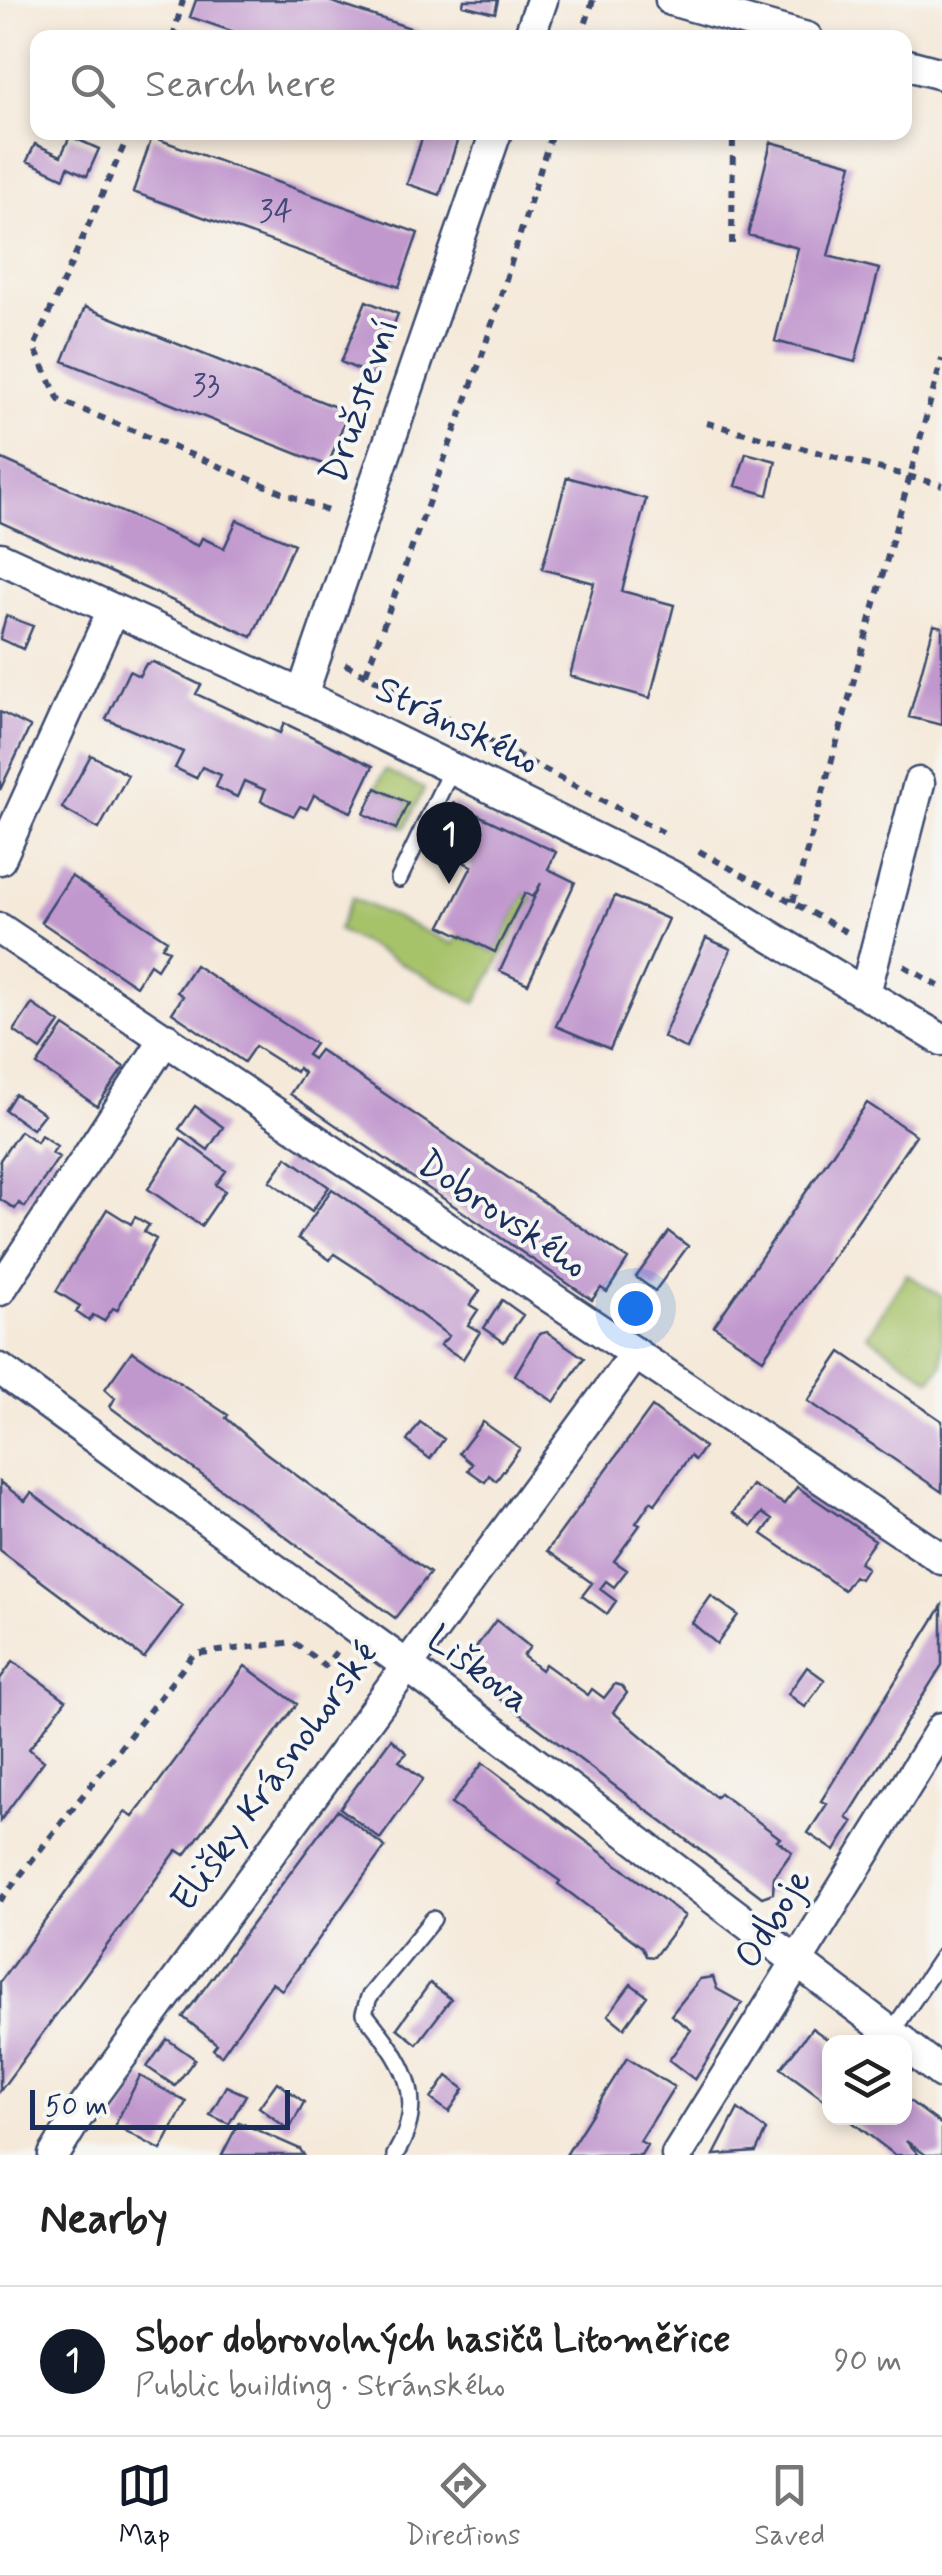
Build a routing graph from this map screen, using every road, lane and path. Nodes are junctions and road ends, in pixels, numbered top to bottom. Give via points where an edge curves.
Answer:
1 (183, 0) edge
2 (542, 0) edge
3 (593, 0) edge
4 (671, 0) edge
5 (174, 30) edge
6 (532, 30) edge
7 (584, 30) edge
8 (779, 30) edge
9 (912, 66) edge
10 (942, 74) edge
11 (126, 140) edge
12 (493, 140) edge
13 (549, 140) edge
14 (732, 140) edge
15 (732, 244) dead end
16 (942, 359) edge
17 (707, 423) dead end
18 (909, 476) junction
19 (942, 485) edge
20 (360, 525) junction
21 (0, 558) edge
22 (113, 610) junction
23 (317, 651) junction
24 (366, 673) junction
25 (302, 695) junction
26 (452, 768) junction
27 (918, 783) dead end
28 (674, 838) dead end
29 (690, 847) dead end
30 (0, 859) edge
31 (398, 880) dead end
32 (793, 902) junction
33 (0, 929) edge
34 (876, 950) junction
35 (942, 988) edge
36 (865, 993) junction
37 (166, 1038) junction
38 (942, 1040) edge
39 (0, 1290) edge
40 (636, 1353) junction
41 (0, 1368) edge
42 (942, 1558) edge
43 (355, 1628) junction
44 (406, 1665) junction
45 (942, 1728) edge
46 (0, 1901) edge
47 (433, 1919) dead end
48 (942, 1957) edge
49 (795, 1960) junction
50 (892, 2035) edge
51 (902, 2035) edge
52 (912, 2050) edge
53 (942, 2073) edge
54 (54, 2155) edge
55 (395, 2155) edge
56 (677, 2155) edge

1 - 5 path
2 - 6 street
3 - 7 path
4 - 8 street
9 - 10 street
11 - 20 path via 34,346 60,400
12 - 20 street, Družstevní
13 - 24 path via 481,359
14 - 15 path
16 - 18 path
17 - 18 path
18 - 19 path
18 - 32 path
20 - 23 street, Družstevní
21 - 22 street, Stránského
22 - 25 street, Stránského
22 - 30 street
23 - 24 path
23 - 25 street, Družstevní
24 - 28 path
25 - 26 street, Stránského
26 - 31 lane
26 - 36 street, Stránského via 672,876
27 - 34 street
29 - 32 path
32 - 34 path
33 - 37 street, Dobrovského
34 - 35 path
34 - 36 street
36 - 38 street, Stránského
37 - 39 street
37 - 40 street, Dobrovského
40 - 42 street, Dobrovského
40 - 44 street, Elišky Krásnohorské
41 - 43 street, Liškova
43 - 44 street, Liškova
43 - 46 path via 325,1666 292,1642 194,1654
44 - 49 street, Liškova
44 - 54 street, Elišky Krásnohorské
45 - 49 street, Odboje
47 - 55 lane via 369,1997 364,2013 391,2042 413,2108 412,2127
48 - 51 lane
49 - 50 street, Liškova
49 - 56 street, Odboje
52 - 53 street, Liškova

